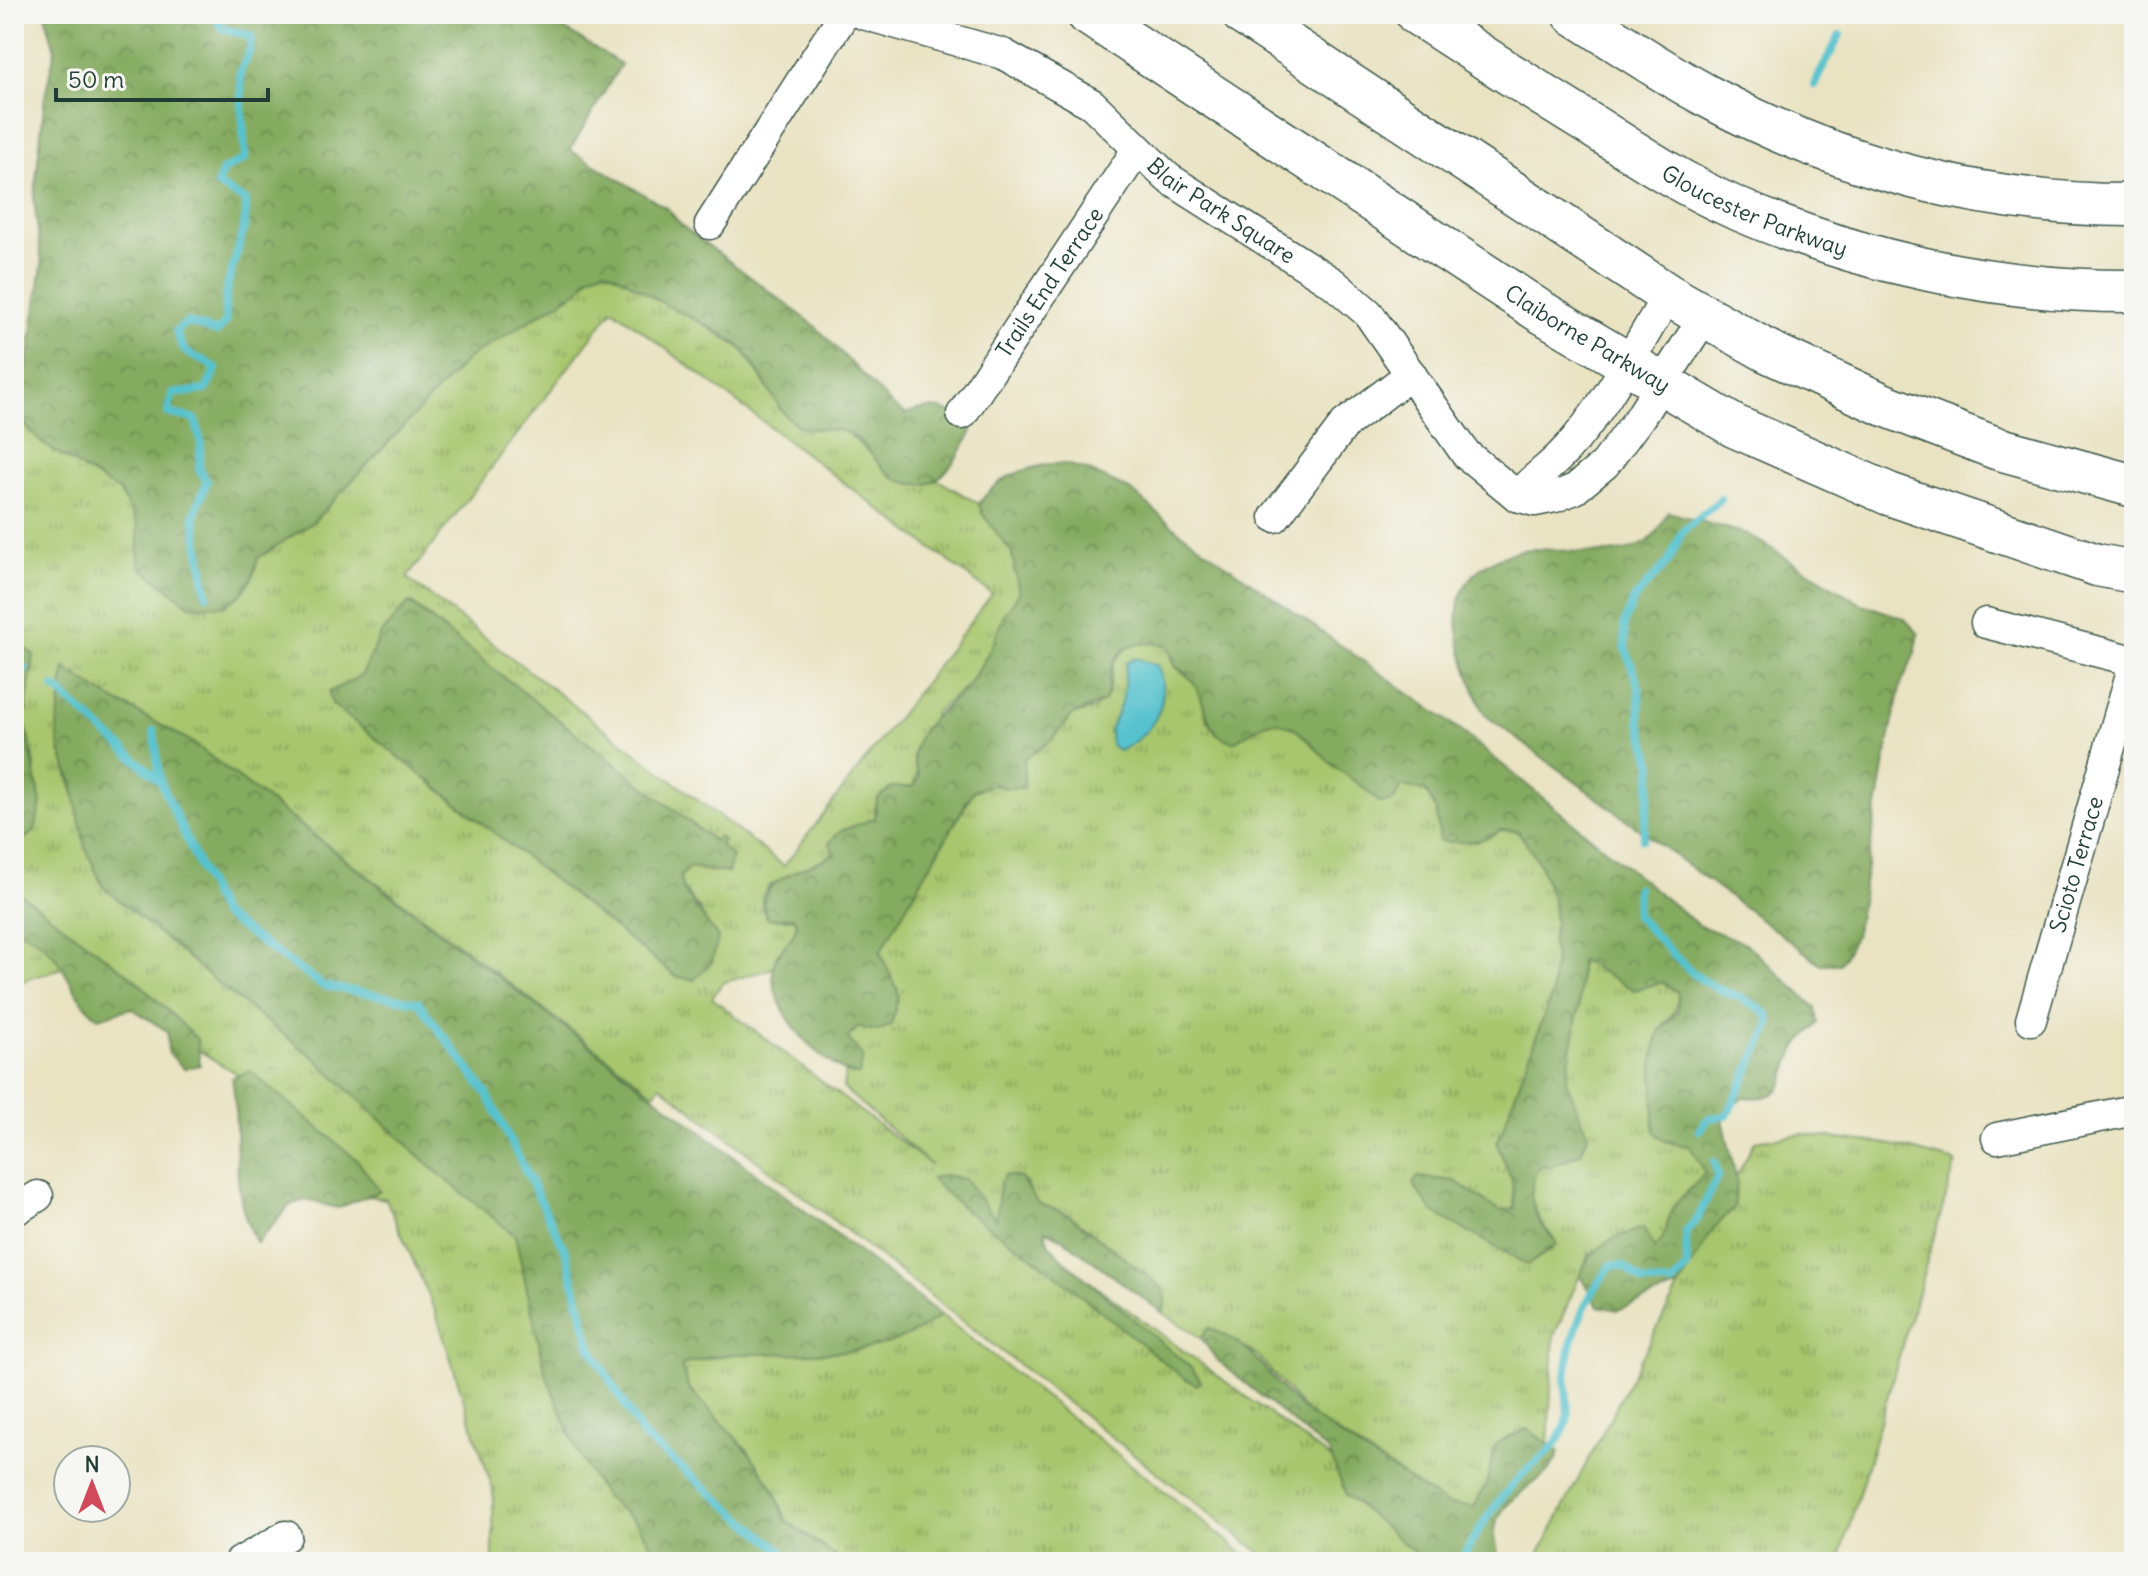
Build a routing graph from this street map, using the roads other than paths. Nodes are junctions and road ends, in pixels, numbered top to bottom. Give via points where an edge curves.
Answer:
1 (844, 14) edge
2 (863, 14) edge
3 (1088, 14) edge
4 (1243, 14) edge
5 (1417, 14) edge
6 (1574, 14) edge
7 (1137, 150) junction
8 (2134, 205) edge
9 (710, 224) dead end
10 (2134, 291) edge
11 (1668, 295) junction
12 (1705, 316) junction
13 (1628, 362) junction
14 (1411, 374) junction
15 (1663, 384) junction
16 (962, 414) dead end
17 (2134, 486) edge
18 (1517, 496) junction
19 (1275, 517) dead end
20 (2134, 572) edge
21 (1986, 623) dead end
22 (2134, 663) edge
23 (2031, 1020) dead end
24 (2134, 1110) edge
25 (1997, 1138) dead end
26 (286, 1536) dead end
27 (240, 1562) edge

1 - 9 street
2 - 7 street, Blair Park Square via 1003,54 1092,104
3 - 13 main road, Claiborne Parkway via 1538,310
4 - 11 main road
5 - 10 main road, Gloucester Parkway via 1659,169 1733,207 1947,275 2083,291
6 - 8 main road via 1707,96 1827,151 1933,184 2020,198
7 - 14 street, Blair Park Square via 1168,178 1333,283 1368,313
7 - 16 street, Trails End Terrace
11 - 12 main road
11 - 13 street
12 - 15 street
12 - 17 main road via 1882,404 1996,448
13 - 15 main road, Claiborne Parkway
13 - 18 street via 1561,456
14 - 18 street, Blair Park Square via 1466,454
14 - 19 street via 1345,424
15 - 18 street via 1605,464 1575,489 1535,501
15 - 20 main road, Claiborne Parkway via 1734,426 1889,494 2097,565
21 - 22 street
22 - 23 street, Scioto Terrace
24 - 25 street
26 - 27 street

